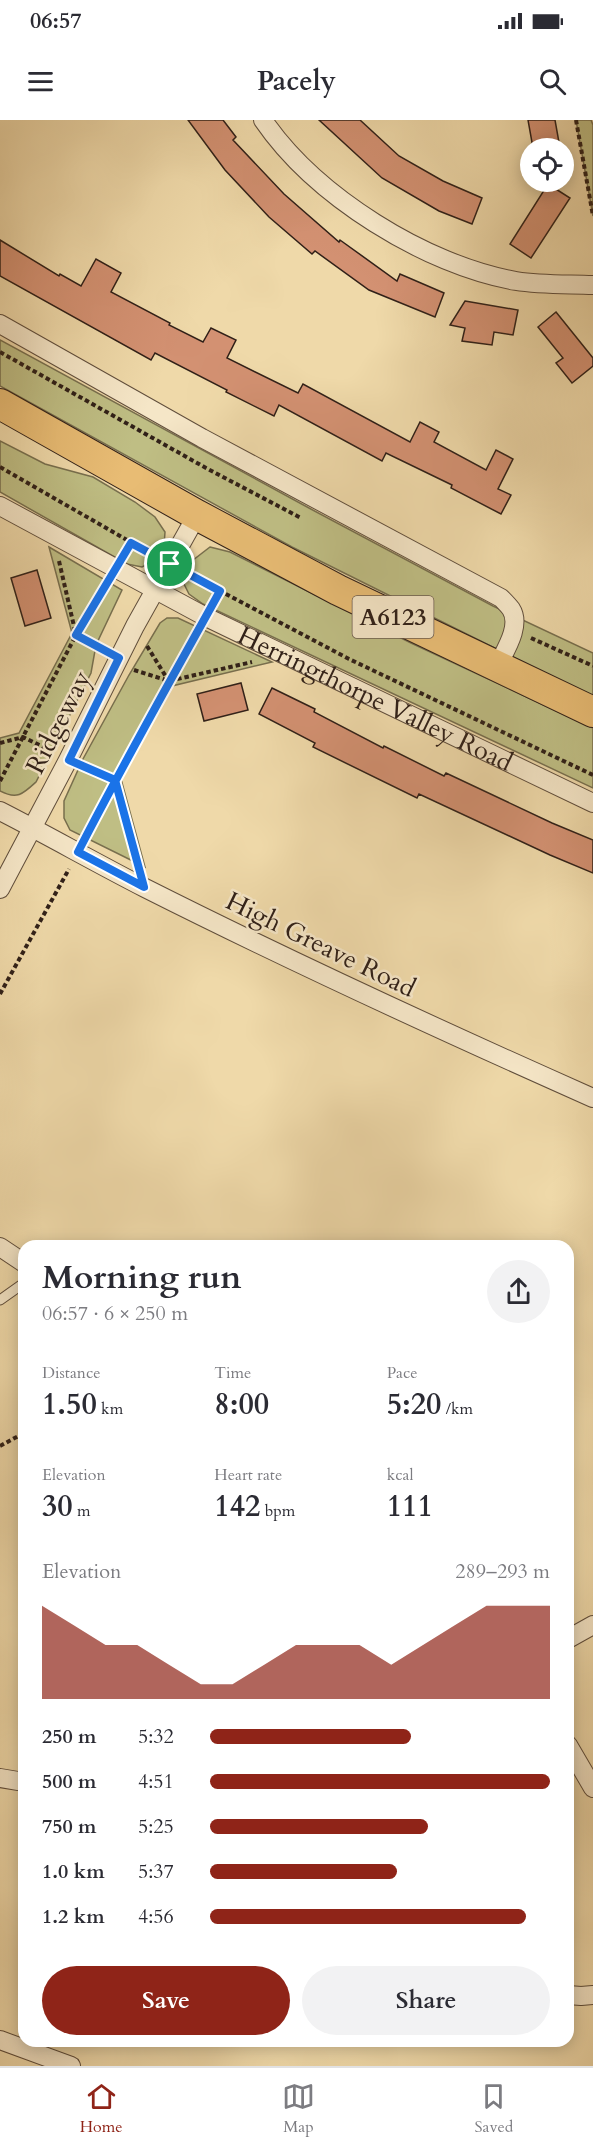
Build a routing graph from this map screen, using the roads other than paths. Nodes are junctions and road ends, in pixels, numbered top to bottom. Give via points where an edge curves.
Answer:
1 (263, 120) edge
2 (593, 285) edge
3 (0, 324) edge
4 (0, 404) edge
5 (0, 506) edge
6 (197, 515) junction
7 (155, 590) junction
8 (497, 667) junction
9 (593, 712) edge
10 (593, 803) edge
11 (0, 811) edge
12 (32, 828) junction
13 (0, 889) edge
14 (593, 1098) edge
15 (0, 1247) edge
16 (18, 1259) edge
17 (18, 1287) edge
18 (0, 1300) edge
19 (593, 1625) edge
20 (574, 1636) edge
21 (574, 1755) edge
22 (0, 1778) edge
23 (18, 1781) edge
24 (593, 1788) edge
25 (574, 1995) edge
26 (593, 1995) edge
27 (0, 2040) edge
28 (18, 2047) edge
29 (19, 2047) edge
30 (71, 2066) edge

1 - 2 street via 308,171 339,198 420,248 475,271 516,281
3 - 8 street via 202,438 501,598 515,618 514,630
4 - 6 main road, A6123
5 - 7 street, Herringthorpe Valley Road
6 - 7 street, Ridgeway
6 - 8 main road, A6123 via 338,590
7 - 10 street, Herringthorpe Valley Road
7 - 12 street, Ridgeway
8 - 9 main road, A6123
11 - 12 street, High Greave Road
12 - 13 street, Ridgeway
12 - 14 street, High Greave Road via 144,887
15 - 16 street
17 - 18 lane
19 - 20 street
21 - 24 street
22 - 23 street
25 - 26 street
27 - 28 street
29 - 30 street

